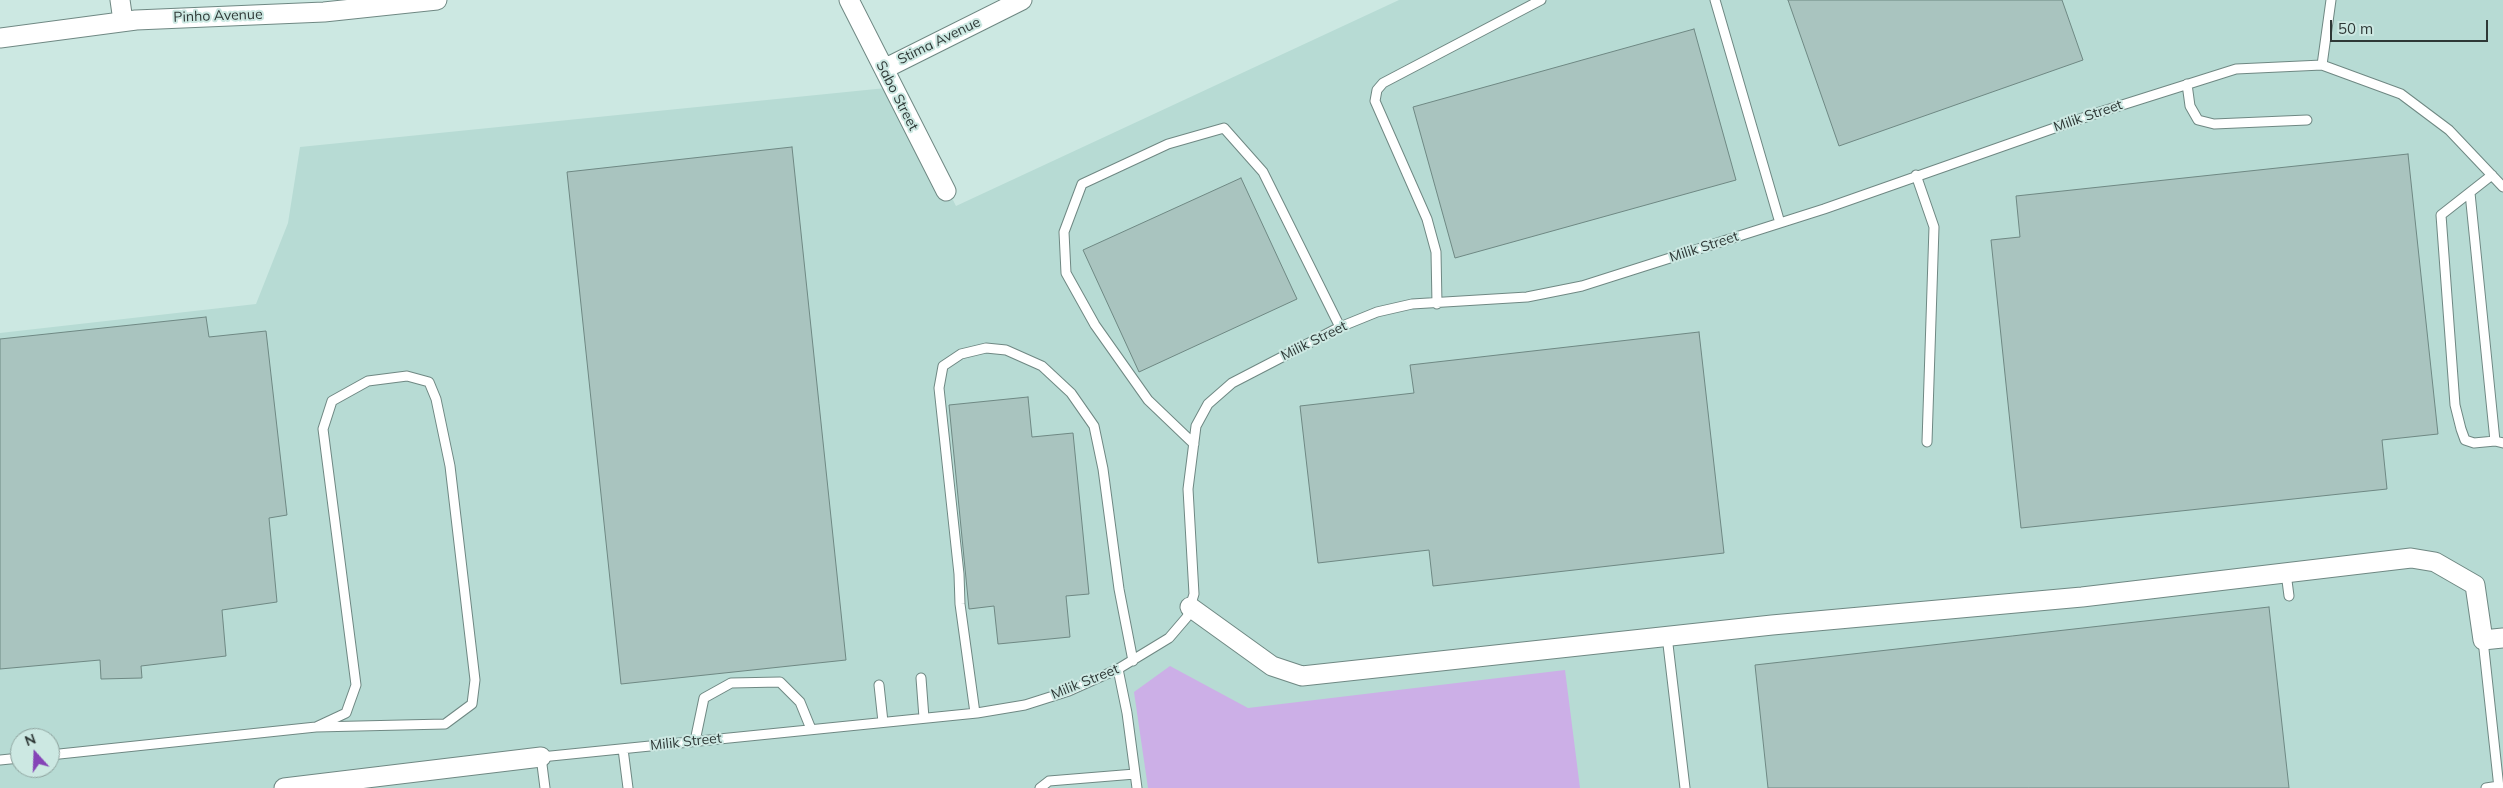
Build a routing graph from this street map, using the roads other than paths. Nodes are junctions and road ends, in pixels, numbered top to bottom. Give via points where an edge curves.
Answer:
1 (120, 0) edge
2 (437, 0) edge
3 (849, 0) edge
4 (1022, 0) edge
5 (1541, 0) edge
6 (1715, 0) edge
7 (2331, 0) edge
8 (123, 21) junction
9 (0, 38) edge
10 (2322, 66) junction
11 (884, 68) junction
12 (2187, 84) junction
13 (2307, 120) dead end
14 (1916, 175) junction
15 (2492, 175) junction
16 (2503, 187) edge
17 (946, 191) dead end
18 (2470, 193) junction
19 (1780, 223) junction
20 (1437, 304) junction
21 (1340, 327) junction
22 (1927, 442) dead end
23 (2499, 442) edge
24 (1194, 444) junction
25 (2286, 573) junction
26 (2289, 596) dead end
27 (1190, 607) junction
28 (1667, 636) junction
29 (2503, 638) edge
30 (2484, 640) junction
31 (1133, 661) junction
32 (1118, 670) junction
33 (920, 678) dead end
34 (879, 685) dead end
35 (975, 713) junction
36 (924, 718) junction
37 (883, 722) junction
38 (316, 728) junction
39 (811, 730) junction
40 (696, 741) junction
41 (623, 748) junction
42 (60, 753) edge
43 (541, 757) junction
44 (1135, 774) junction
45 (2499, 787) edge
46 (284, 788) edge
47 (544, 788) edge
48 (628, 788) edge
49 (1040, 788) edge
50 (1137, 788) edge
51 (1685, 788) edge
52 (2486, 788) edge

1 - 8 street
2 - 8 street, Pinho Avenue via 324,12
3 - 11 street, Sabo Street
4 - 11 street, Stima Avenue
5 - 20 lane via 1383,83 1377,90 1375,101 1427,219 1436,252
6 - 19 lane
7 - 10 lane
8 - 9 street, Pinho Avenue
10 - 12 lane, Milik Street via 2236,68
10 - 15 lane, Milik Street via 2401,94 2449,130
11 - 17 street, Sabo Street
12 - 13 lane via 2190,106 2198,120 2214,124
12 - 14 lane, Milik Street
14 - 19 lane, Milik Street
14 - 22 lane via 1934,226
15 - 16 lane, Milik Street
15 - 18 lane
18 - 23 lane
18 - 23 lane via 2440,215 2455,405 2465,440
19 - 20 lane, Milik Street via 1582,286 1527,297
20 - 21 lane, Milik Street via 1412,304 1377,312
21 - 24 lane, Milik Street via 1232,383 1208,404 1196,426
21 - 24 lane via 1263,172 1224,128 1168,144 1082,184 1064,232 1066,273 1095,325 1148,400
24 - 27 lane, Milik Street via 1188,489 1194,594
25 - 26 lane
25 - 28 street via 2082,597
25 - 30 street via 2411,558 2435,562 2475,585
27 - 28 street via 1272,666 1302,676
27 - 31 lane, Milik Street via 1187,617 1169,638
28 - 51 lane
29 - 30 street
30 - 45 lane
31 - 32 lane, Milik Street
31 - 35 lane via 1094,426 1070,393 1042,366 1006,350 986,348 961,354 943,366 939,388 960,604
32 - 35 lane, Milik Street via 1025,705
32 - 44 lane
33 - 36 lane
34 - 37 lane
35 - 36 lane, Milik Street
36 - 37 lane, Milik Street
37 - 39 lane, Milik Street
38 - 38 lane via 346,713 356,685 323,429 332,401 368,381 407,376 429,382 436,399 450,466 475,680 472,704 445,724
38 - 42 lane
39 - 40 lane, Milik Street
39 - 40 lane via 800,702 780,682 731,682 704,698
40 - 41 lane, Milik Street
41 - 43 lane, Milik Street
41 - 48 lane
43 - 46 street, Milik Street
43 - 47 lane
44 - 49 lane via 1048,781
44 - 50 lane
45 - 52 lane

